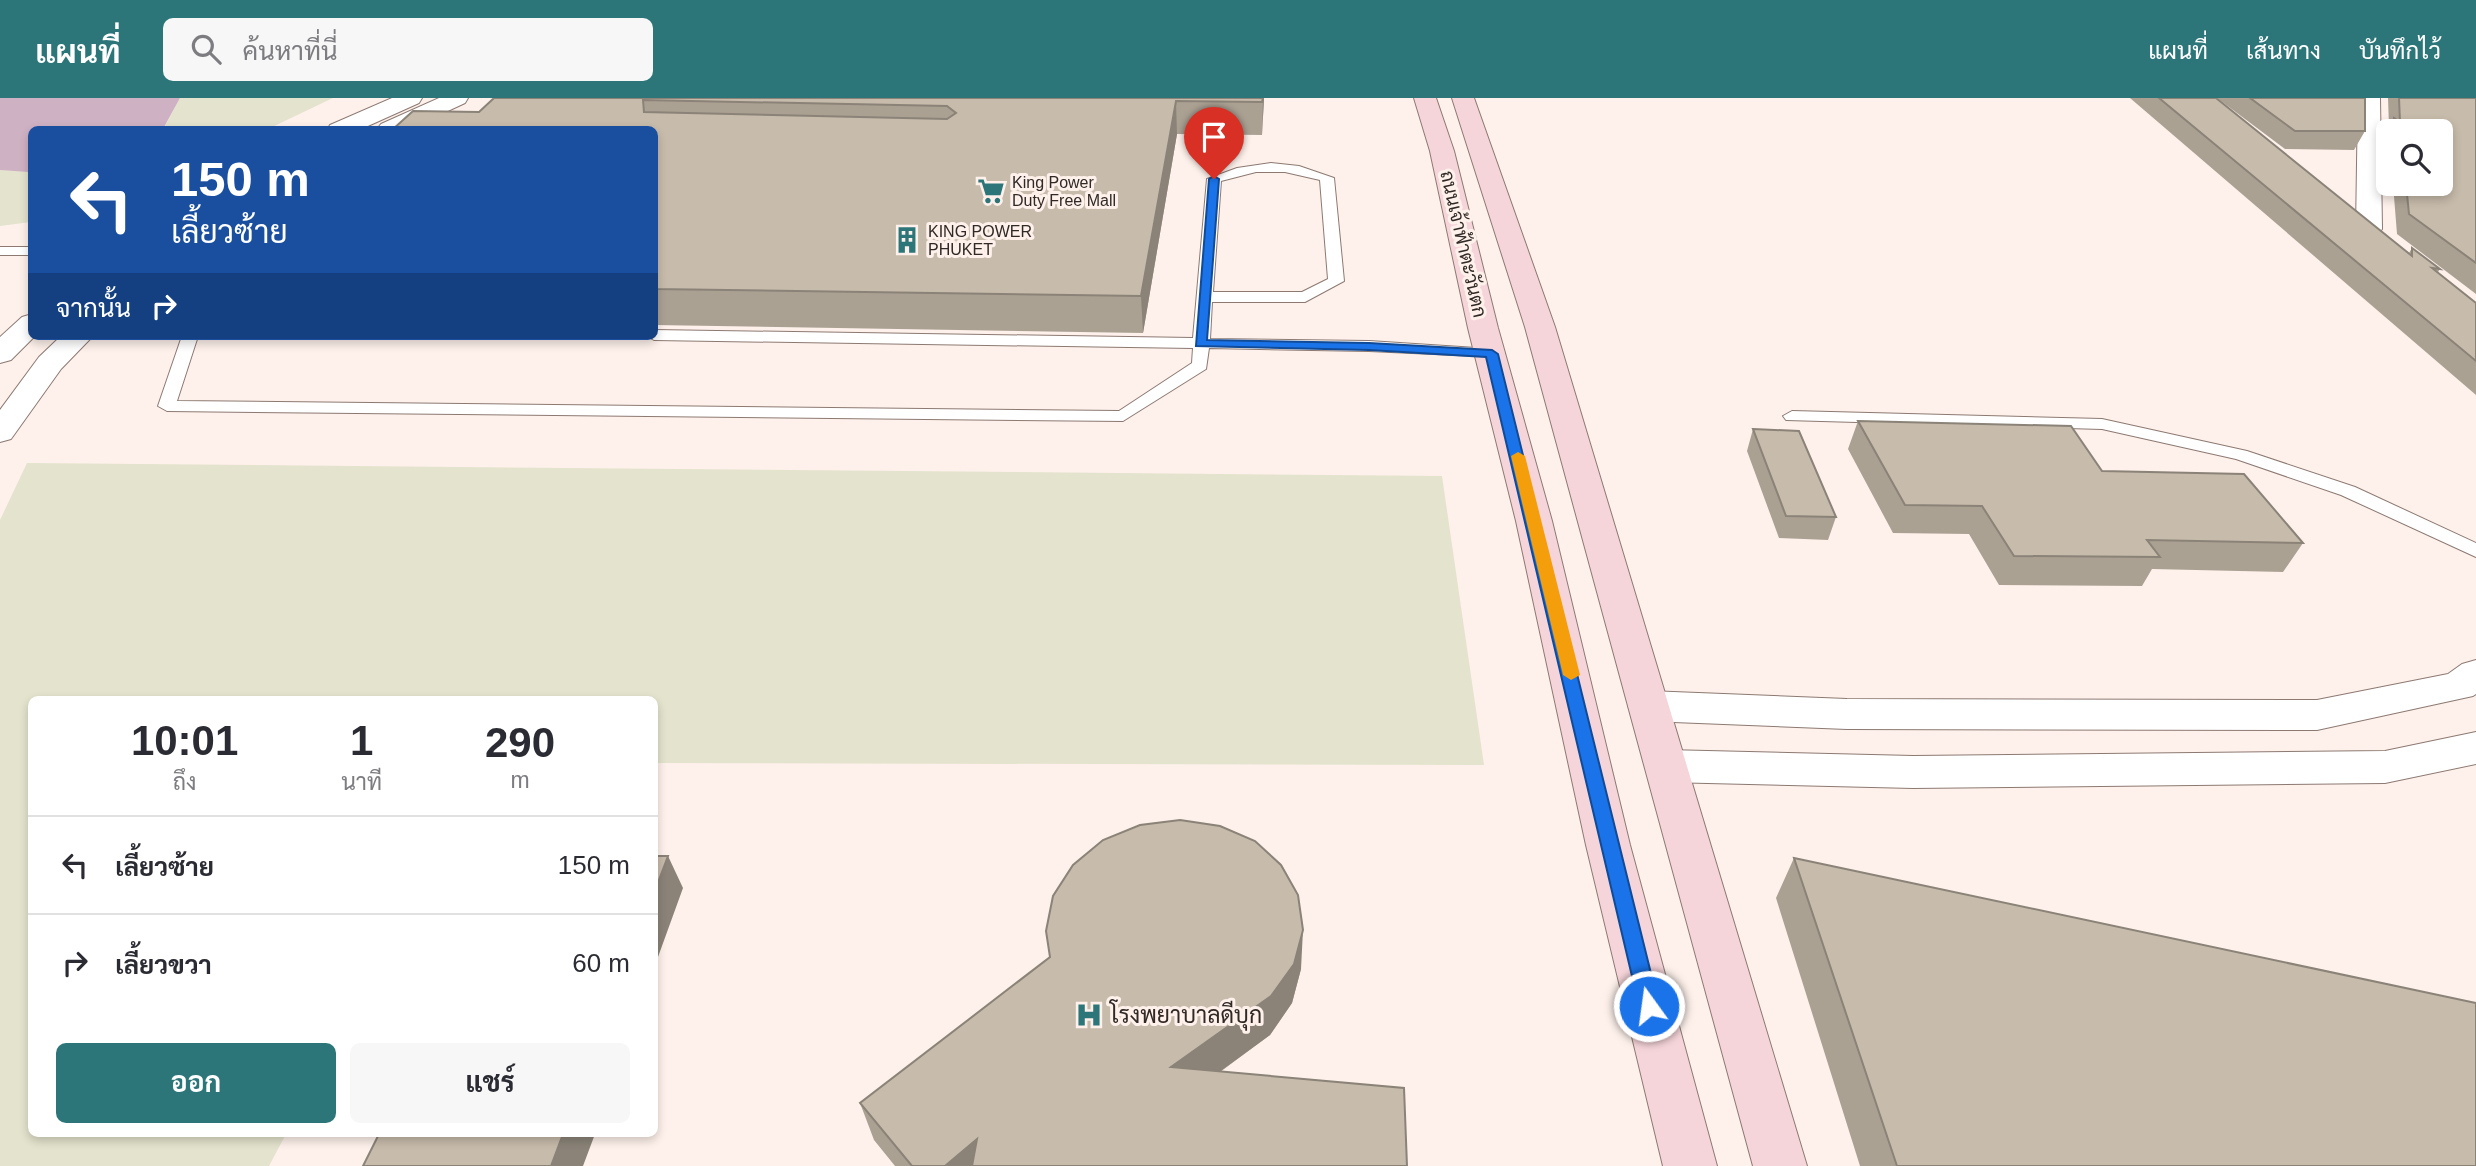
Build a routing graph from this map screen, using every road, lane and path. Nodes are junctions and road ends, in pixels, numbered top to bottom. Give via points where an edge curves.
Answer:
1 (411, 98) edge
2 (457, 98) edge
3 (1425, 98) edge
4 (1463, 98) edge
5 (2369, 98) edge
6 (347, 126) edge
7 (398, 126) edge
8 (2348, 212) edge
9 (2369, 229) junction
10 (2390, 245) edge
11 (0, 251) edge
12 (28, 251) edge
13 (1205, 297) junction
14 (28, 327) edge
15 (658, 335) edge
16 (74, 340) edge
17 (189, 340) edge
18 (1200, 344) junction
19 (0, 354) edge
20 (1492, 354) junction
21 (1792, 416) dead end
22 (0, 432) edge
23 (2476, 551) edge
24 (2476, 674) edge
25 (1648, 706) junction
26 (2476, 748) edge
27 (1666, 766) junction
28 (1690, 1166) edge
29 (1780, 1166) edge

1 - 6 street
2 - 7 street
3 - 20 main road, ถนนเจ้าฟ้าตะวันตก
4 - 25 main road, ถนนเจ้าฟ้าตะวันตก via 1539,327
5 - 9 street
8 - 9 street
9 - 10 street
11 - 12 lane
13 - 13 lane via 1214,179 1240,168 1302,168 1327,178 1336,281 1306,297
13 - 18 lane
14 - 19 street
15 - 18 lane
16 - 22 street via 50,363
17 - 18 lane via 167,406 1123,416 1200,365
18 - 20 lane via 1369,346
20 - 28 main road, ถนนเจ้าฟ้าตะวันตก via 1573,681 1608,845
21 - 23 lane via 2102,424 2241,455 2348,491
24 - 25 street via 2459,686 2317,715 1847,714
25 - 27 main road, ถนนเจ้าฟ้าตะวันตก
26 - 27 street via 2385,767 1913,772
27 - 29 main road, ถนนเจ้าฟ้าตะวันตก

